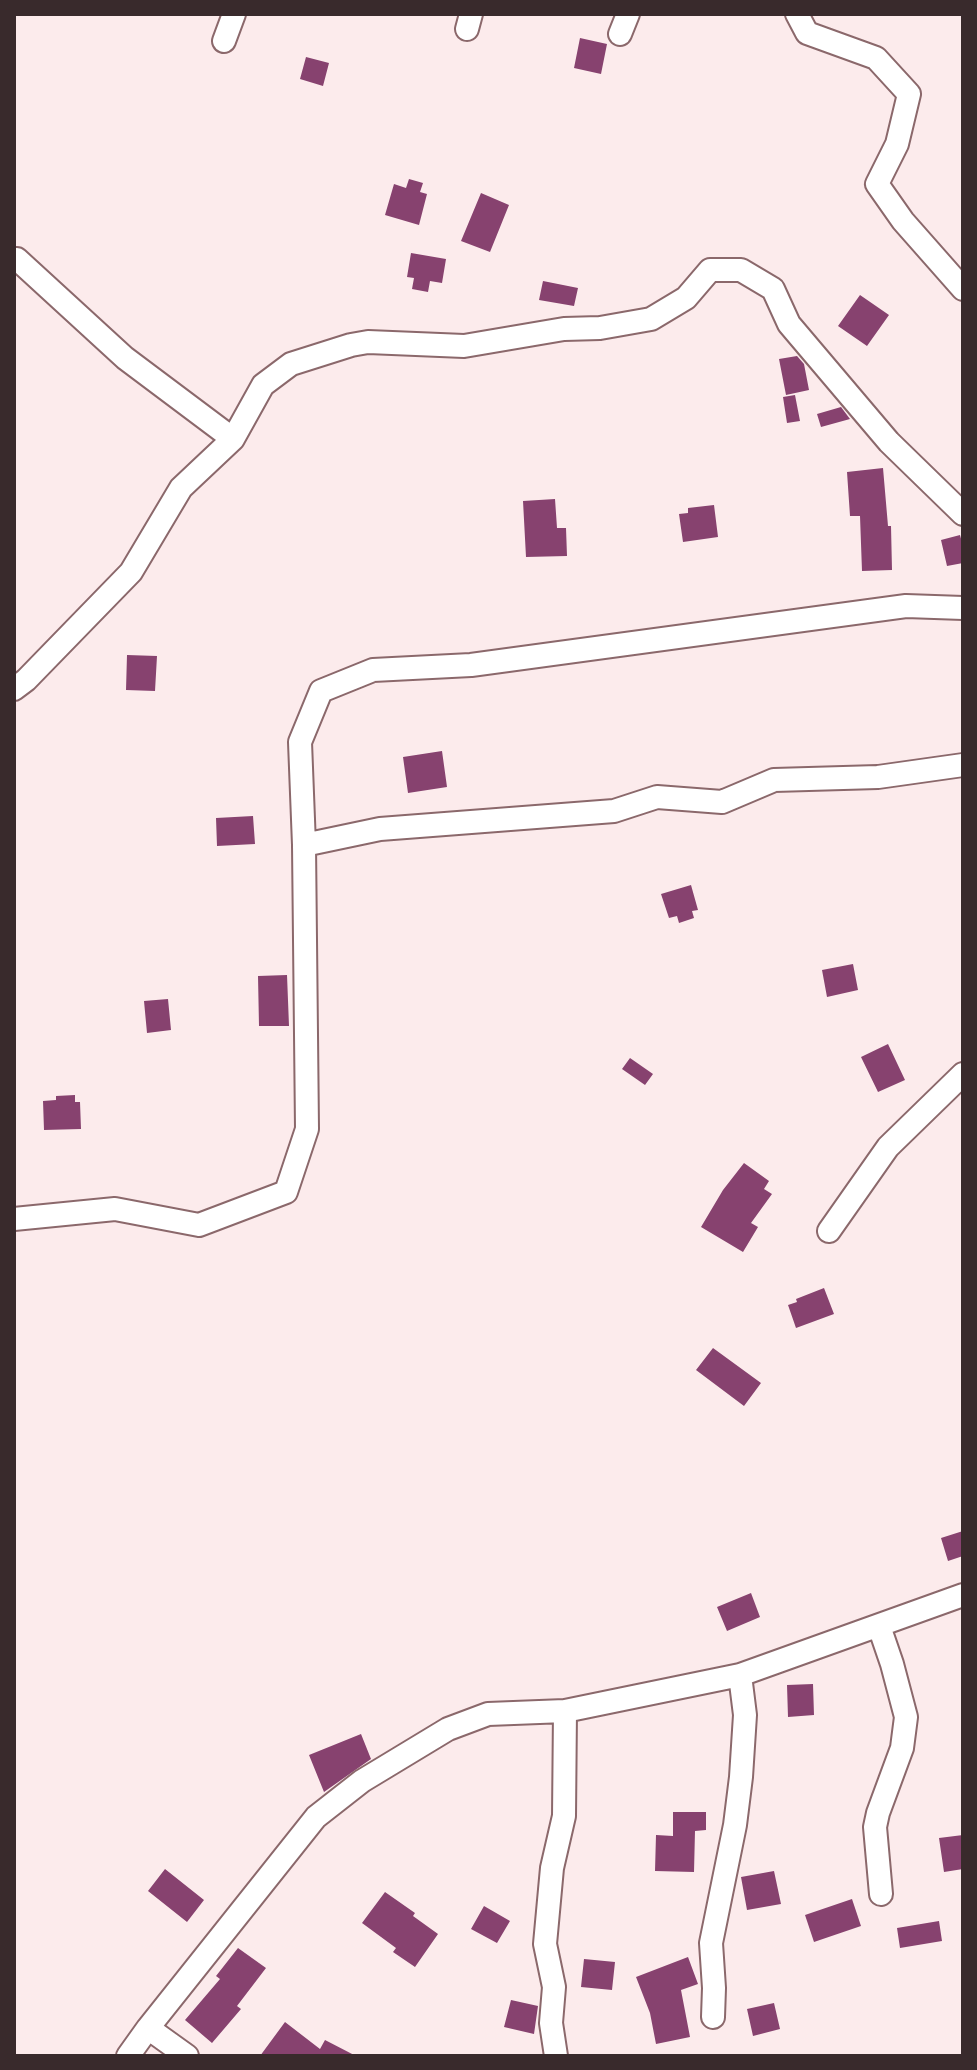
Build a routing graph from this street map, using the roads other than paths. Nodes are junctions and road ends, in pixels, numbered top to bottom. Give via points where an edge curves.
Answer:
1 (234, 14) edge
2 (797, 14) edge
3 (224, 41) dead end
4 (14, 259) edge
5 (963, 289) edge
6 (233, 439) junction
7 (963, 514) edge
8 (963, 608) edge
9 (14, 689) edge
10 (963, 765) edge
11 (304, 845) junction
12 (963, 1074) edge
13 (14, 1219) edge
14 (829, 1231) dead end
15 (963, 1595) edge
16 (879, 1626) junction
17 (740, 1675) junction
18 (565, 1711) junction
19 (881, 1894) dead end
20 (713, 2017) dead end
21 (148, 2028) junction
22 (128, 2056) edge
23 (187, 2056) edge
24 (556, 2056) edge

1 - 3 street
2 - 5 street via 807,33 876,58 909,94 897,144 877,184
4 - 6 street via 125,358
6 - 7 street via 263,385 291,364 360,343 464,346 651,319 686,298 710,270 741,270 773,289 789,324 879,430
6 - 9 street via 181,488 131,572
8 - 11 street via 906,606 471,665 373,670 321,691 300,742
10 - 11 street via 878,777 774,780 722,802 657,797 614,811 380,829
11 - 13 street via 307,1129 286,1192 199,1225 115,1209
12 - 14 street via 888,1147
15 - 16 street
16 - 17 street
16 - 19 street via 906,1717 902,1748 875,1827
17 - 18 street
17 - 20 street via 745,1715 741,1777 711,1943
18 - 21 street via 488,1714 448,1729 362,1781 316,1817
18 - 24 street via 564,1816 552,1868 545,1944 554,1987 551,2023
21 - 22 street
21 - 23 street

